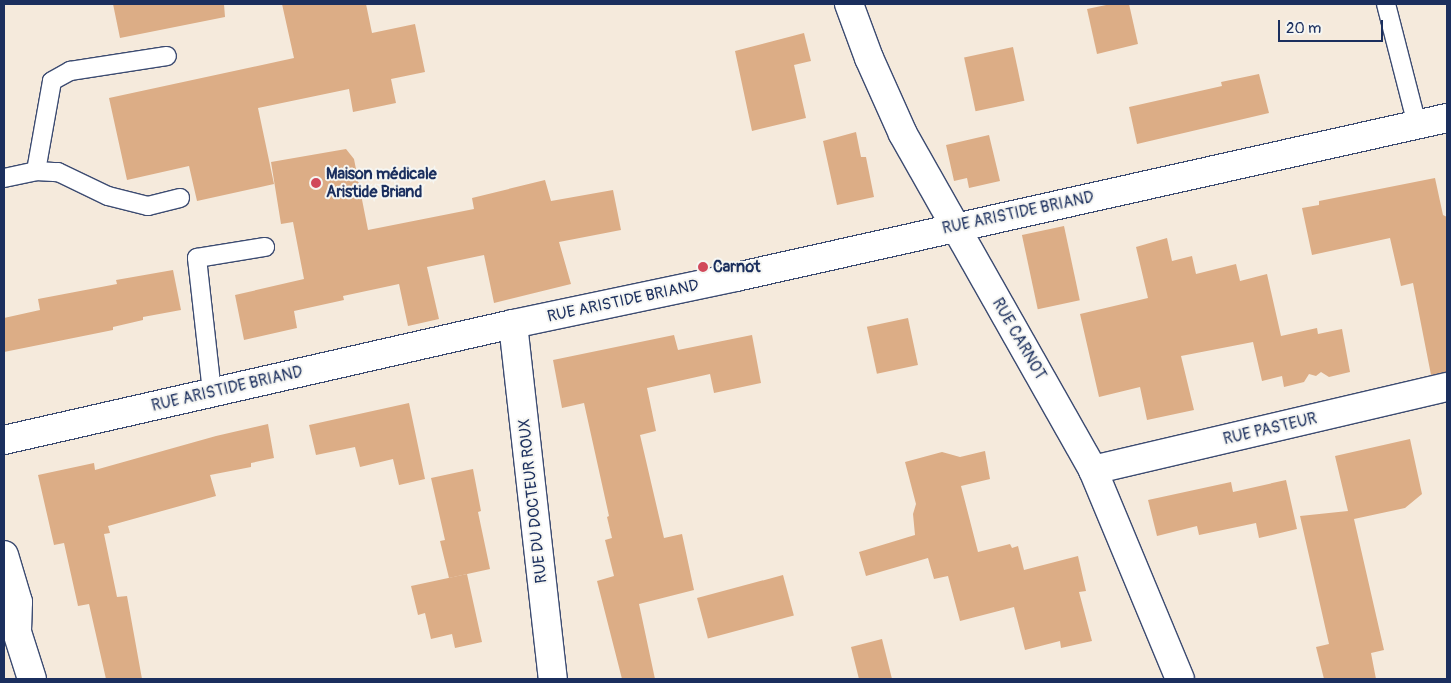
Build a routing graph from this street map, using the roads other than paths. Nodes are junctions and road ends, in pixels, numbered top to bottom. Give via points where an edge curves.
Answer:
1 (848, 4) edge
2 (1386, 4) edge
3 (167, 56) dead end
4 (1447, 118) edge
5 (1417, 125) junction
6 (36, 171) junction
7 (4, 178) edge
8 (180, 198) dead end
9 (955, 227) junction
10 (265, 248) dead end
11 (513, 324) junction
12 (1447, 387) edge
13 (212, 392) junction
14 (4, 440) edge
15 (1093, 470) junction
16 (4, 555) edge
17 (32, 679) edge
18 (553, 679) edge
19 (1180, 679) edge

1 - 9 street, RUE CARNOT via 868,58 903,134
2 - 5 lane
3 - 6 lane via 70,71 52,81
4 - 5 street, RUE ARISTIDE BRIAND
5 - 9 street, RUE ARISTIDE BRIAND
6 - 7 lane
6 - 8 lane via 58,172 108,196 148,206
9 - 11 street, RUE ARISTIDE BRIAND
9 - 15 street, RUE CARNOT
10 - 13 lane via 197,258
11 - 13 street, RUE ARISTIDE BRIAND
11 - 18 street, RUE DU DOCTEUR ROUX
12 - 15 street, RUE PASTEUR
13 - 14 street, RUE ARISTIDE BRIAND
15 - 19 street, RUE CARNOT
16 - 17 street via 18,602 17,632

